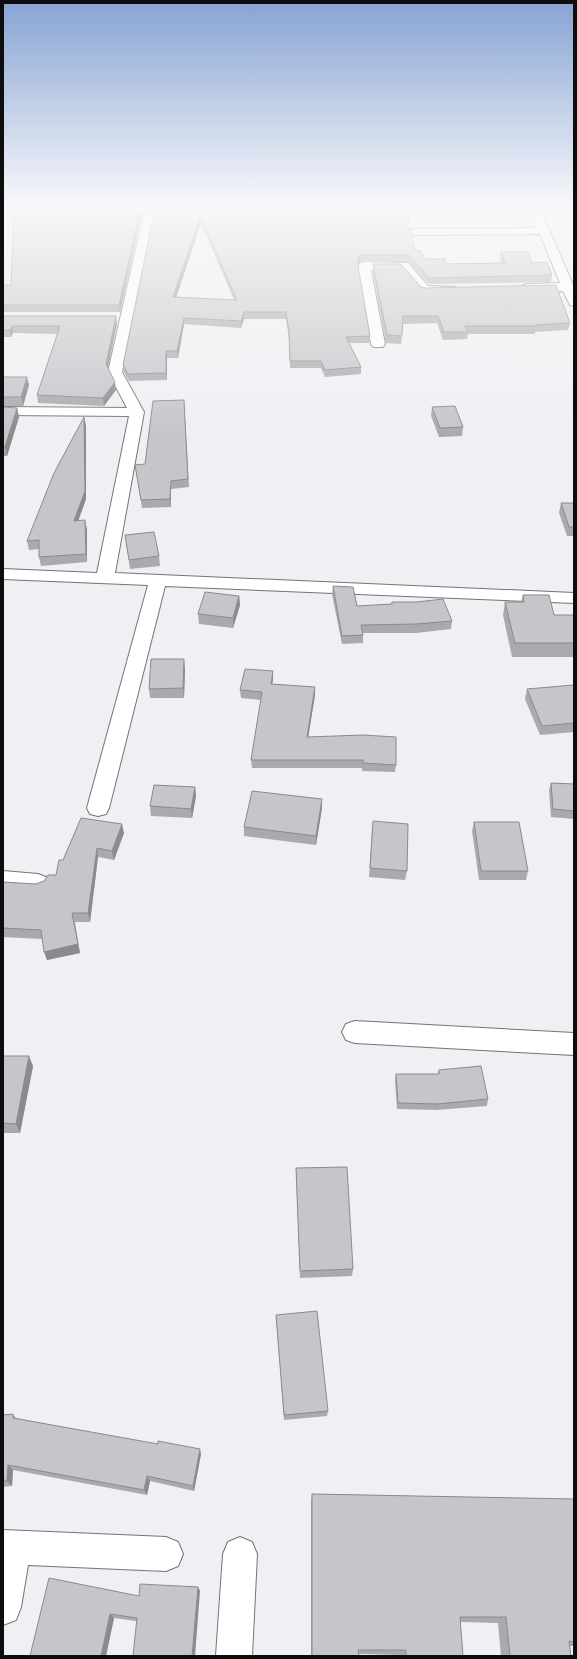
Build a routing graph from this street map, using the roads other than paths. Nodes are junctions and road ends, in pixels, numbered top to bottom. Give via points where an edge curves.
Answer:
1 (133, 281) edge
2 (367, 281) edge
3 (417, 281) edge
4 (566, 281) edge
5 (568, 287) junction
6 (512, 288) edge
7 (464, 289) edge
8 (574, 302) edge
9 (110, 318) edge
10 (126, 318) junction
11 (378, 344) dead end
12 (3, 411) edge
13 (137, 412) junction
14 (3, 574) edge
15 (105, 578) junction
16 (158, 580) junction
17 (574, 598) edge
18 (98, 808) dead end
19 (3, 880) edge
20 (38, 883) edge
21 (355, 1032) dead end
22 (574, 1044) edge
23 (8, 1547) edge
24 (166, 1554) dead end
25 (240, 1554) dead end
26 (3, 1608) edge
27 (234, 1656) edge

1 - 10 street
2 - 11 street
3 - 7 street via 424,290
4 - 5 street
5 - 6 street
5 - 8 street
9 - 10 street
10 - 13 street via 115,372
12 - 13 street
13 - 15 street
14 - 15 street
15 - 16 street
16 - 17 street
16 - 18 street
19 - 20 street
21 - 22 street
23 - 24 street
23 - 26 street
25 - 27 street

